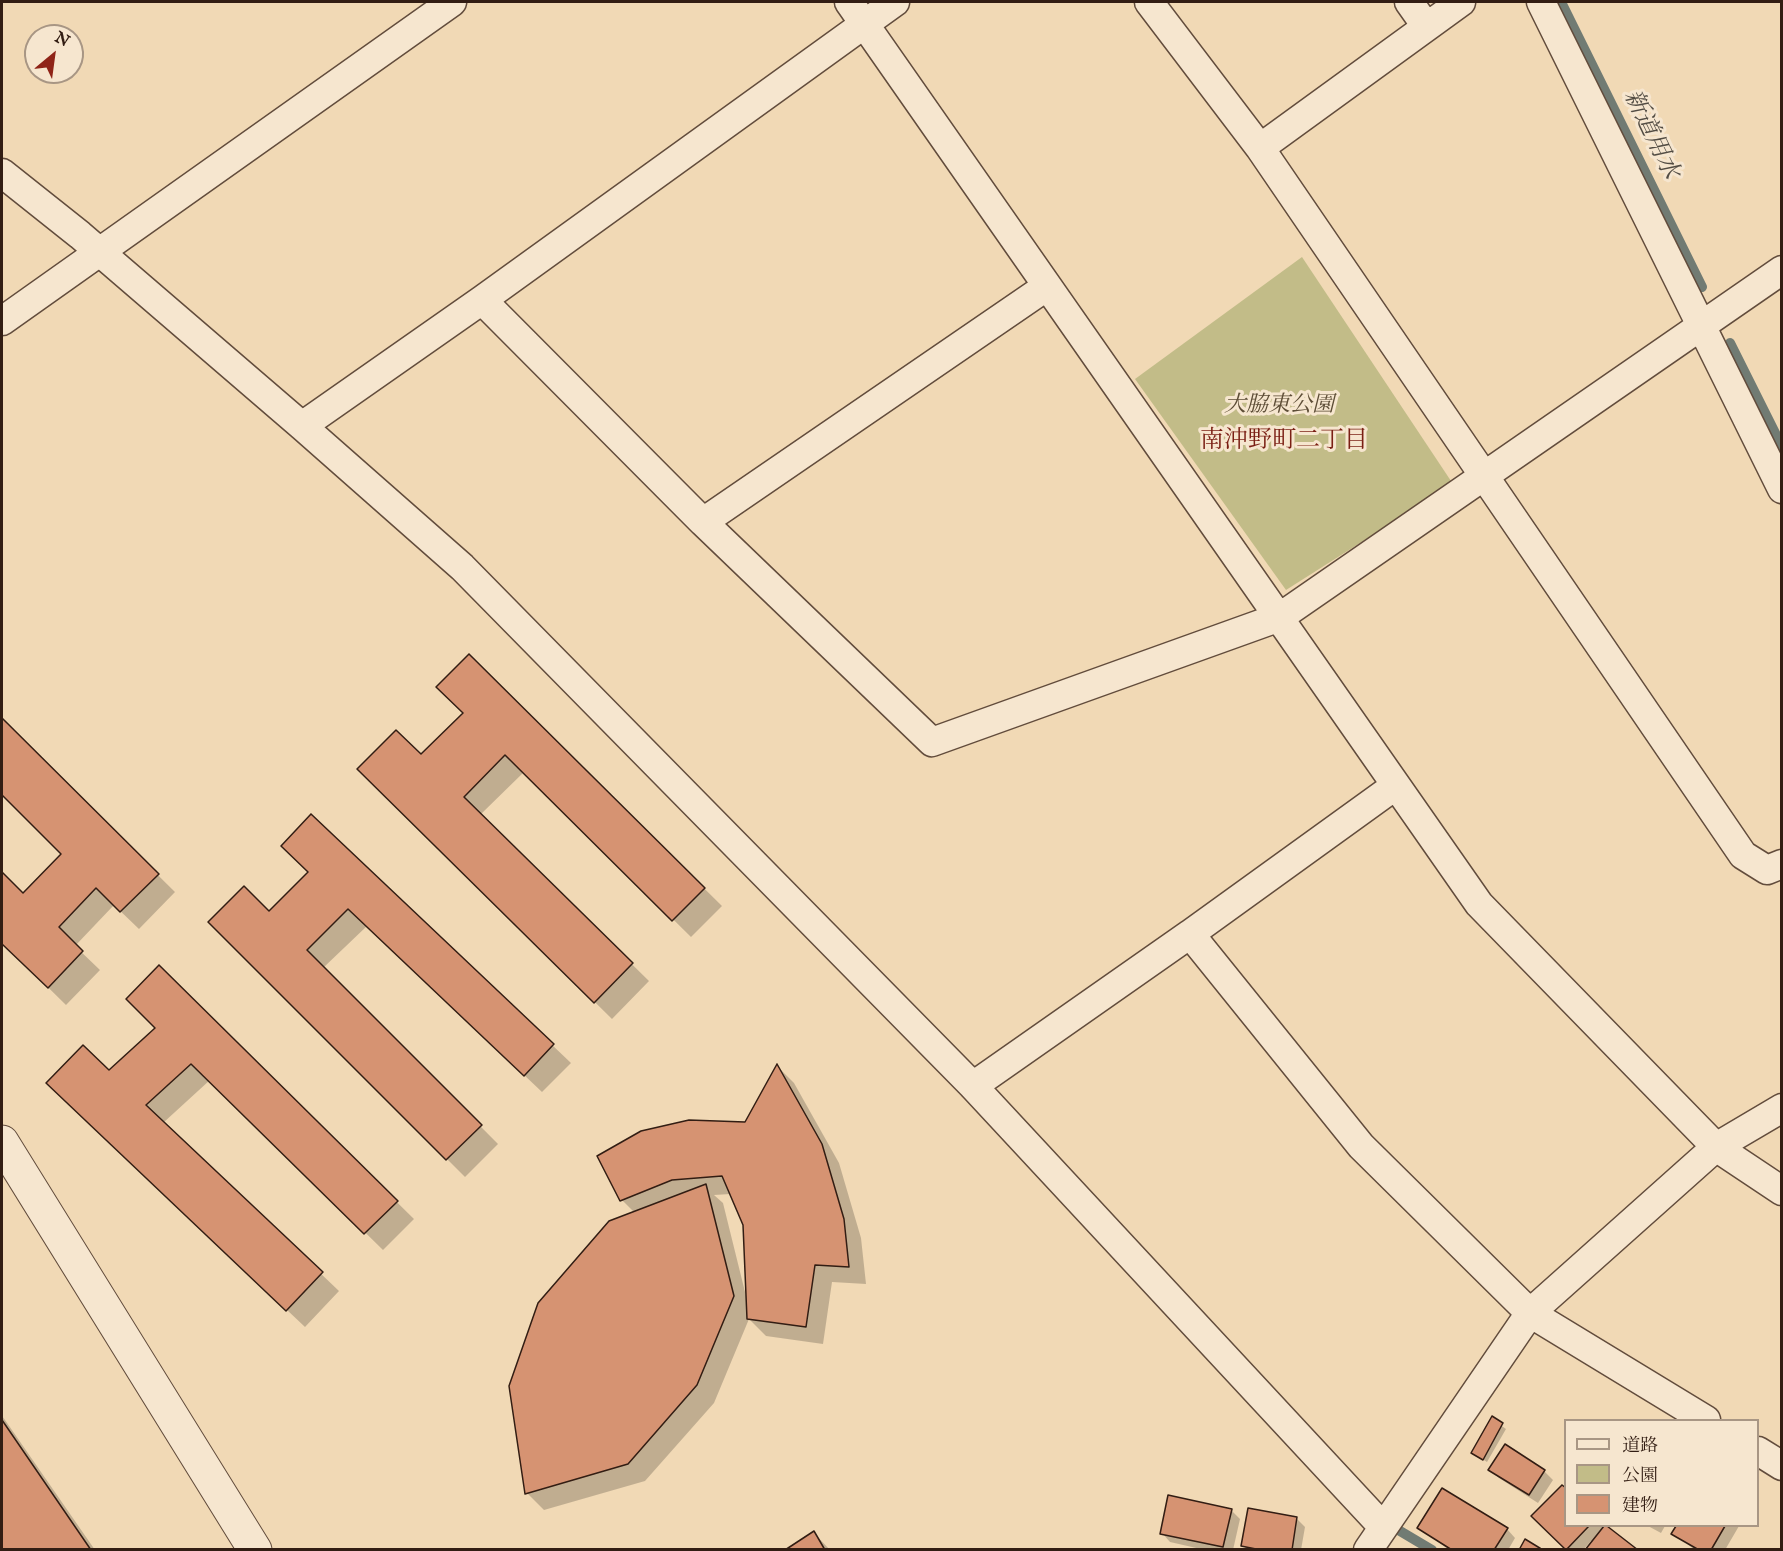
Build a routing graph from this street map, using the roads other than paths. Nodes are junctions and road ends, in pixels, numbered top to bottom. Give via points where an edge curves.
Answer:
1 (452, 2) edge
2 (895, 2) edge
3 (1149, 2) edge
4 (1409, 2) edge
5 (1461, 2) edge
6 (1541, 2) edge
7 (857, 12) edge
8 (1426, 26) junction
9 (1260, 148) junction
10 (2, 173) edge
11 (98, 252) junction
12 (1782, 270) edge
13 (1046, 287) junction
14 (482, 300) junction
15 (2, 321) edge
16 (1700, 326) junction
17 (302, 426) junction
18 (1484, 474) junction
19 (1782, 489) edge
20 (703, 522) junction
21 (1280, 617) junction
22 (1395, 786) junction
23 (1782, 864) edge
24 (1190, 934) junction
25 (972, 1086) junction
26 (1782, 1108) edge
27 (2, 1142) edge
28 (1716, 1147) junction
29 (1782, 1191) edge
30 (1530, 1313) junction
31 (1704, 1419) edge
32 (1759, 1453) edge
33 (1782, 1466) edge
34 (1375, 1538) edge
35 (255, 1550) edge

1 - 11 street
2 - 7 street
3 - 9 street
4 - 8 street
5 - 8 street
6 - 16 street
7 - 13 street
7 - 14 street
8 - 9 street
9 - 18 street
10 - 11 street
11 - 15 street
11 - 17 street
12 - 16 street
13 - 20 street
13 - 21 street
14 - 17 street
14 - 20 street
16 - 18 street
16 - 19 street
17 - 25 street via 462,567
18 - 21 street
18 - 23 street via 1743,855 1767,870
20 - 21 street via 932,742
21 - 22 street
22 - 24 street
22 - 28 street via 1479,904
24 - 25 street
24 - 30 street via 1361,1146
25 - 34 street
26 - 28 street
27 - 35 street
28 - 29 street
28 - 30 street
30 - 31 street
30 - 34 street
32 - 33 street

